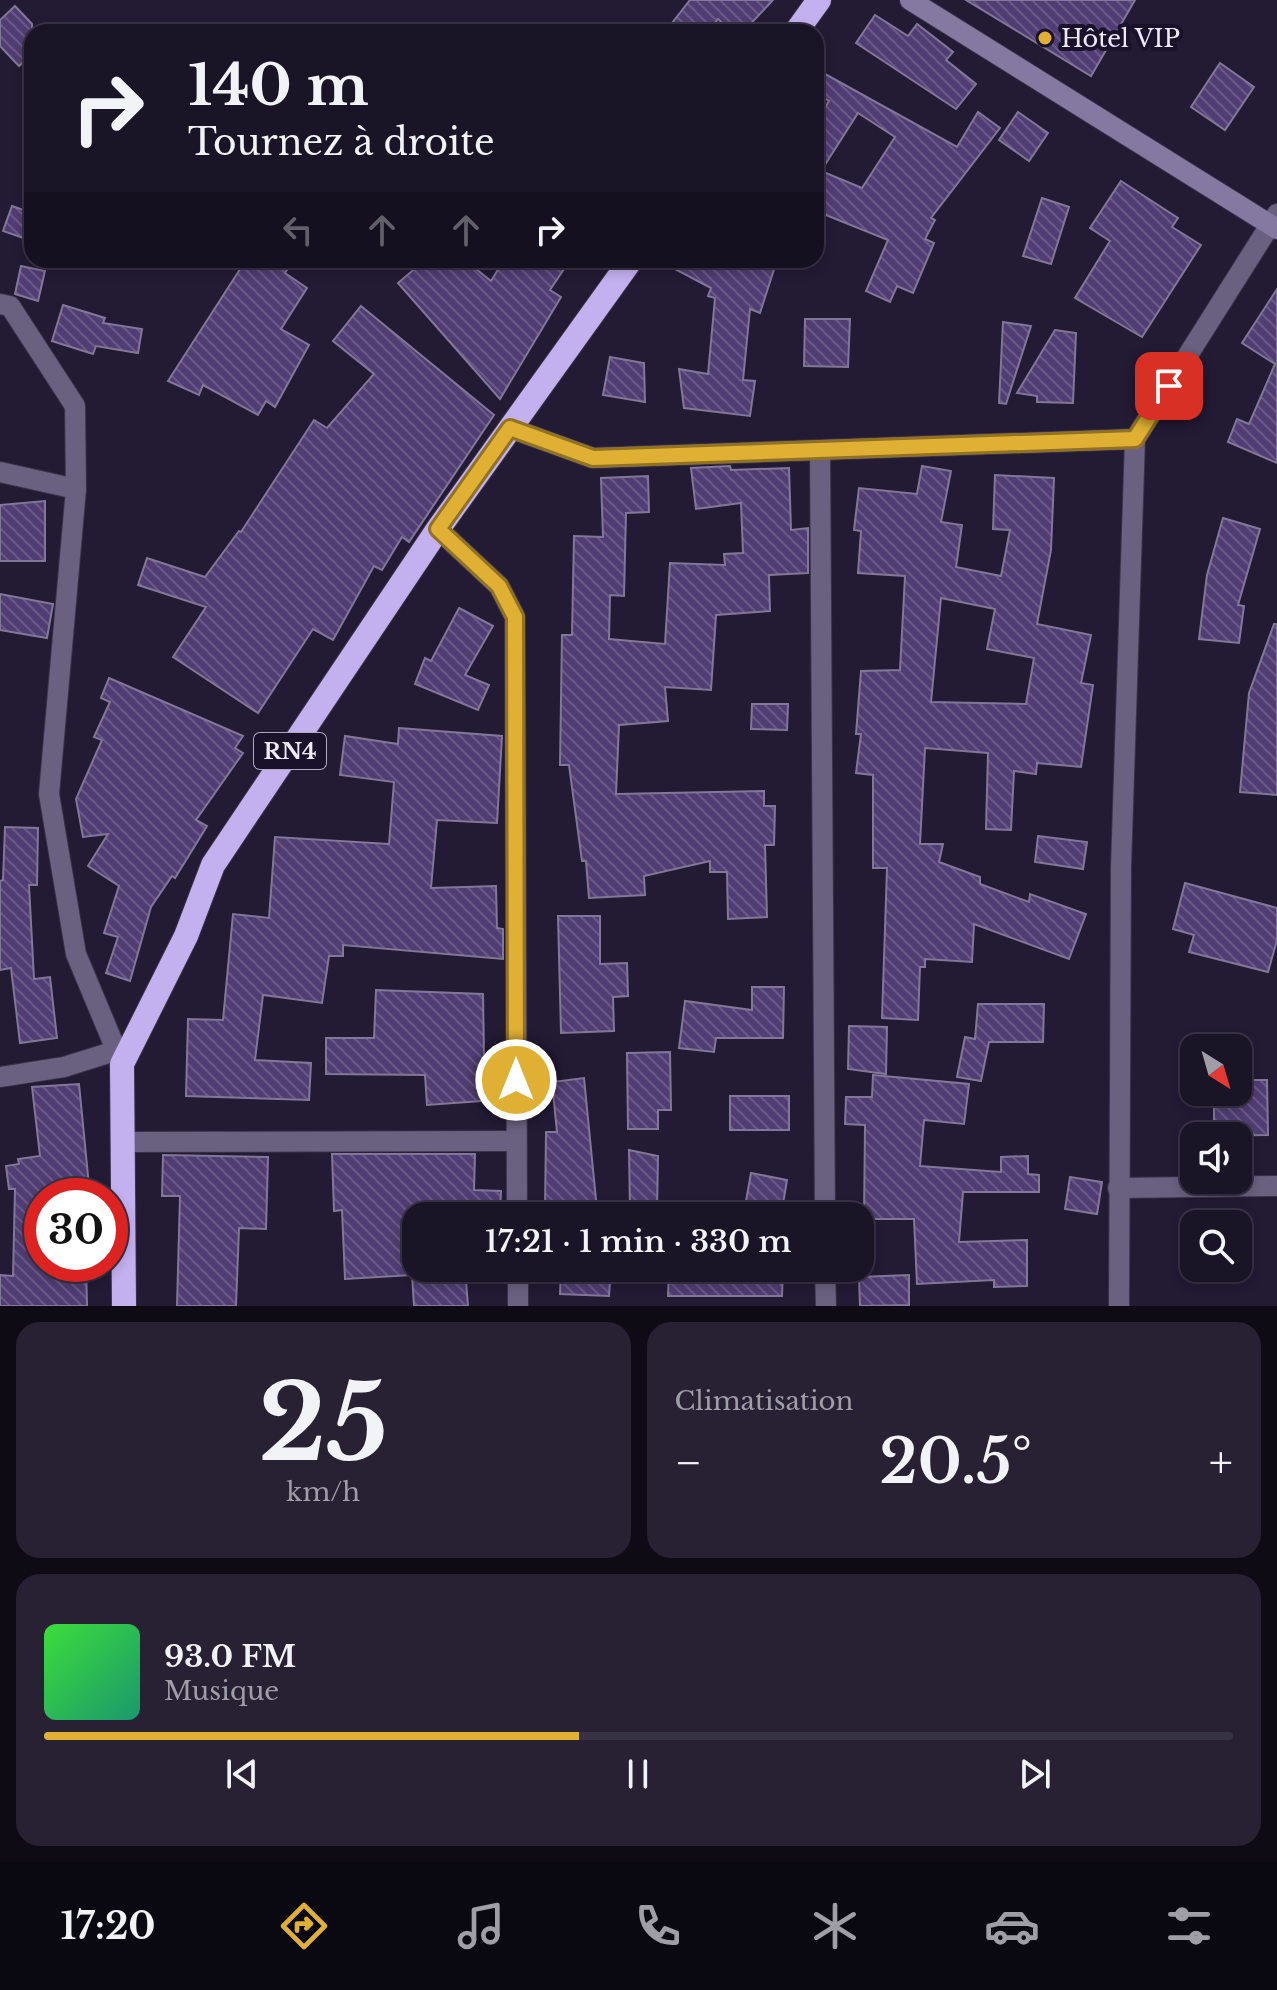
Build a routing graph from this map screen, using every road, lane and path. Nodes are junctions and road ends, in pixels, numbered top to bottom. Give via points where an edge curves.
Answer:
1 (819, 0) edge
2 (910, 0) edge
3 (802, 24) edge
4 (1275, 222) edge
5 (625, 268) edge
6 (0, 304) edge
7 (510, 428) junction
8 (1135, 439) junction
9 (820, 450) junction
10 (0, 472) edge
11 (76, 489) junction
12 (438, 529) junction
13 (119, 1057) junction
14 (0, 1077) edge
15 (516, 1141) junction
16 (123, 1142) junction
17 (1277, 1186) edge
18 (1118, 1188) junction
19 (517, 1202) edge
20 (825, 1202) edge
21 (518, 1282) edge
22 (825, 1282) edge
23 (124, 1306) edge
24 (518, 1306) edge
25 (826, 1306) edge
26 (1119, 1306) edge

1 - 3 highway
2 - 4 street
4 - 8 street
5 - 7 highway, RN4
6 - 11 street via 10,306 75,406
7 - 9 street via 593,458
7 - 12 highway, RN4
8 - 9 street
8 - 18 street via 1121,867
9 - 20 street
10 - 11 street
11 - 13 street via 49,794 76,954
12 - 13 highway, RN4 via 213,865 186,936
12 - 15 street via 499,586 515,617
13 - 14 street
13 - 16 highway, RN4
15 - 16 street
15 - 19 street
16 - 23 highway, RN4
17 - 18 street
18 - 26 street
21 - 24 street
22 - 25 street

